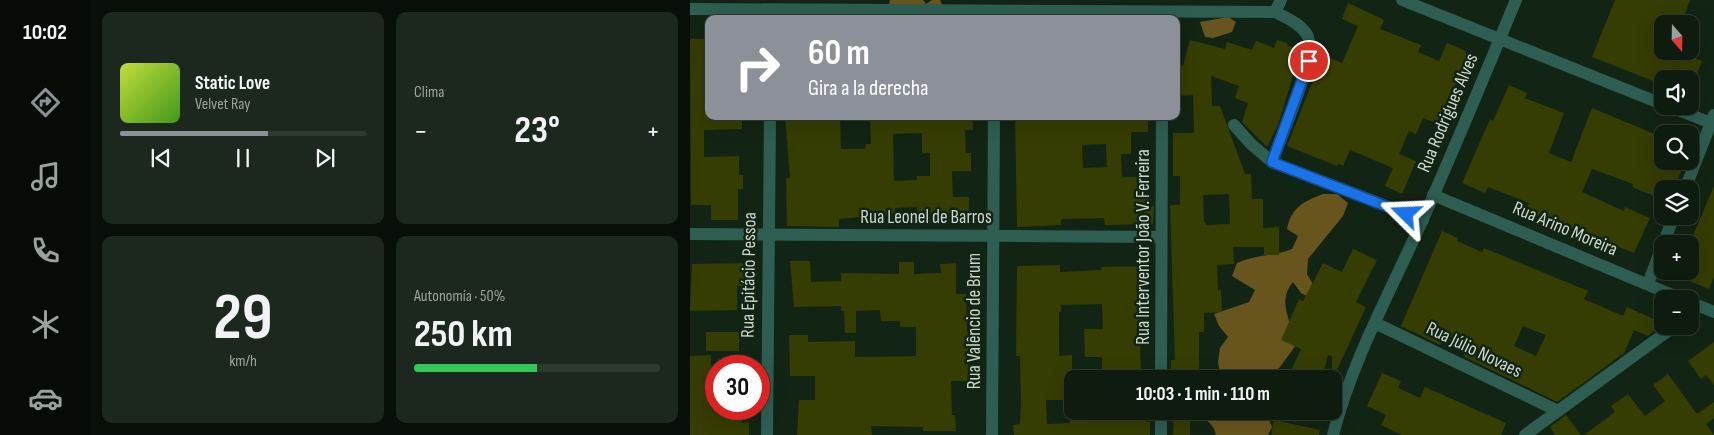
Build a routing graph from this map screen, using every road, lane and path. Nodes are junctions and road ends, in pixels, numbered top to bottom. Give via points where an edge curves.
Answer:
1 (1402, 0) edge
2 (1516, 0) edge
3 (1278, 6) edge
4 (690, 9) edge
5 (771, 9) edge
6 (994, 10) edge
7 (1164, 10) edge
8 (1500, 39) junction
9 (1654, 101) edge
10 (1698, 115) edge
11 (1712, 119) edge
12 (770, 120) edge
13 (994, 120) edge
14 (1162, 120) edge
15 (1234, 125) dead end
16 (1272, 162) junction
17 (1688, 180) edge
18 (1433, 195) junction
19 (1423, 220) junction
20 (690, 234) edge
21 (769, 235) junction
22 (994, 236) junction
23 (1161, 237) junction
24 (1654, 268) edge
25 (1648, 284) junction
26 (1662, 290) edge
27 (1699, 306) edge
28 (1714, 312) edge
29 (1375, 323) junction
30 (1663, 335) edge
31 (1161, 370) edge
32 (1558, 411) junction
33 (1161, 420) edge
34 (766, 435) edge
35 (992, 435) edge
36 (1161, 435) edge
37 (1333, 435) edge
38 (1525, 435) edge

1 - 8 street
2 - 8 street, Rua Rodrigues Alves
3 - 7 street
3 - 16 street via 1309,38 1309,61
4 - 5 street
5 - 6 street
6 - 7 street
8 - 9 street
8 - 18 street, Rua Rodrigues Alves
10 - 11 street
11 - 17 street
12 - 21 street, Rua Epitácio Pessoa
13 - 22 street, Rua Valêncio de Brum
14 - 23 street, Rua Interventor João V. Ferreira
15 - 16 street
16 - 19 street
18 - 19 street, Rua Rodrigues Alves
18 - 25 street, Rua Arino Moreira
19 - 29 street, Rua Rodrigues Alves
20 - 21 street, Rua Leonel de Barros
21 - 22 street, Rua Leonel de Barros
21 - 34 street, Rua Epitácio Pessoa
22 - 23 street, Rua Leonel de Barros
22 - 35 street, Rua Valêncio de Brum
23 - 31 street, Rua Interventor João V. Ferreira
24 - 25 street
25 - 26 street, Rua Arino Moreira
27 - 28 street
29 - 32 street, Rua Júlio Novaes
29 - 37 street, Rua Rodrigues Alves via 1342,402
30 - 32 street
32 - 38 street
33 - 36 street

